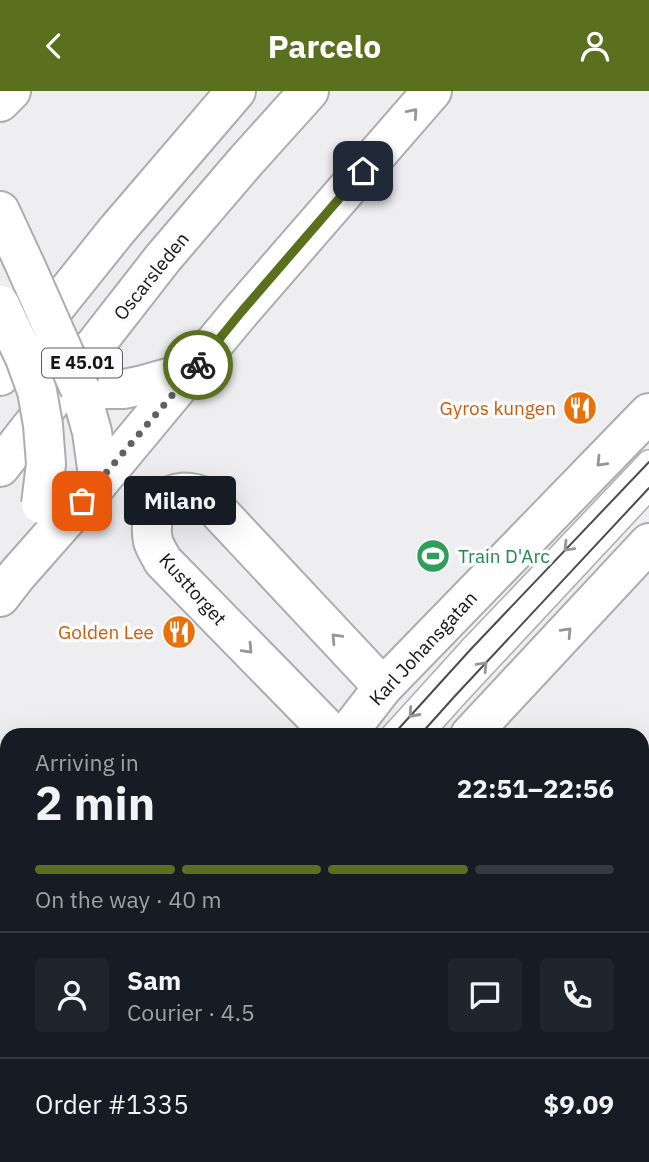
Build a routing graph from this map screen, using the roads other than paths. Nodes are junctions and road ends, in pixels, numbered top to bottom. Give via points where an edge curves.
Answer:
1 (11, 91) edge
2 (236, 91) edge
3 (309, 91) edge
4 (432, 91) edge
5 (0, 101) edge
6 (0, 211) edge
7 (0, 305) edge
8 (12, 367) edge
9 (193, 372) junction
10 (80, 389) junction
11 (649, 413) edge
12 (649, 462) edge
13 (0, 467) edge
14 (99, 482) junction
15 (649, 488) edge
16 (649, 543) edge
17 (8, 586) edge
18 (383, 687) junction
19 (326, 728) edge
20 (351, 728) edge
21 (399, 728) edge
22 (427, 728) edge
23 (477, 728) edge

1 - 5 main road
2 - 8 main road, E 45.01 via 117,230
3 - 13 main road, Oscarsleden / E 45.01 via 163,258
9 -> 4 main road
6 - 10 main road, bridge
7 - 8 main road, bridge
8 - 10 main road, bridge
8 - 17 main road, bridge via 37,391 46,464 32,538
9 - 10 main road via 124,389
9 - 14 main road
10 - 14 main road
11 -> 18 main road, Karl Johansgatan
12 -> 21 lane
14 - 17 main road
22 -> 15 lane
23 -> 16 main road
18 -> 19 main road, Kusttorget via 206,498 178,492 164,499 152,530 163,561
18 - 20 main road, Karl Johansgatan

